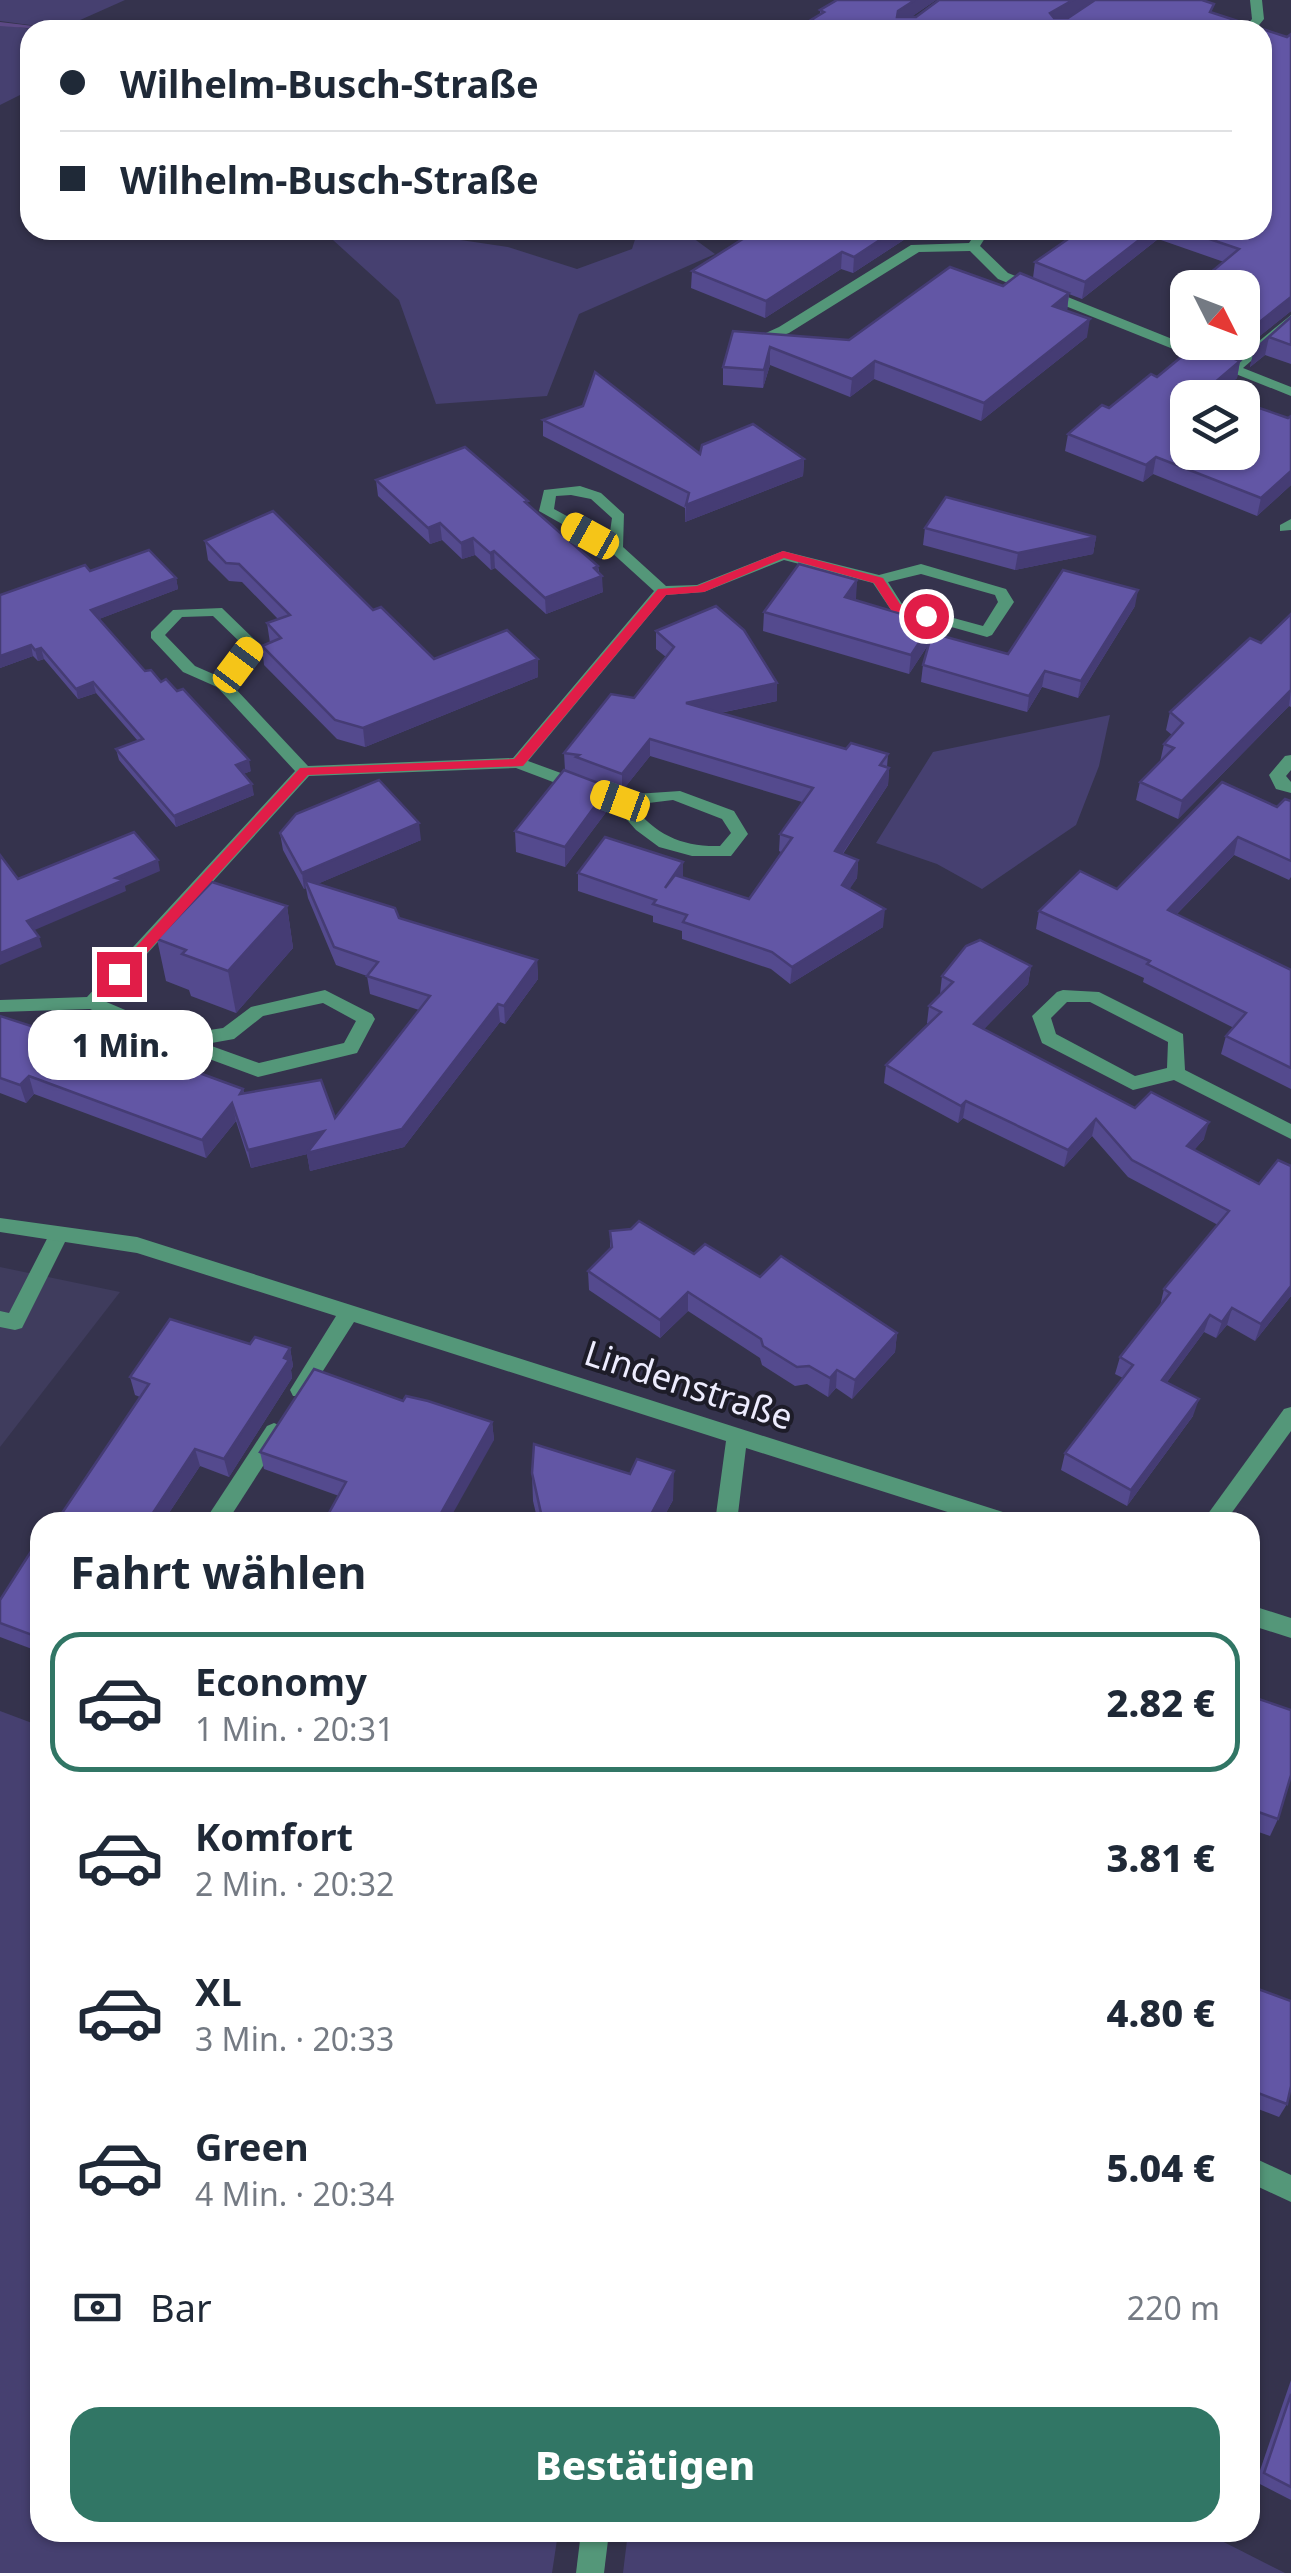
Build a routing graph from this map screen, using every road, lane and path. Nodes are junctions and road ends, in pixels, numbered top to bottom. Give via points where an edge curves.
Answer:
1 (978, 240) edge
2 (973, 247) junction
3 (1291, 318) edge
4 (755, 340) edge
5 (1233, 369) junction
6 (1291, 392) edge
7 (616, 548) junction
8 (879, 580) junction
9 (662, 591) junction
10 (223, 684) junction
11 (1291, 760) edge
12 (518, 764) junction
13 (304, 771) junction
14 (1291, 788) edge
15 (620, 801) junction
16 (92, 1004) junction
17 (0, 1006) edge
18 (180, 1040) junction
19 (1176, 1072) junction
20 (1291, 1132) edge
21 (0, 1226) edge
22 (59, 1234) junction
23 (350, 1312) junction
24 (0, 1319) edge
25 (1291, 1415) edge
26 (736, 1436) junction
27 (222, 1512) edge
28 (727, 1512) edge
29 (975, 1512) edge
30 (1220, 1512) edge
31 (1260, 1618) edge
32 (1291, 1628) edge
33 (1260, 2174) edge
34 (1291, 2190) edge
35 (594, 2542) edge
36 (590, 2573) edge

1 - 2 street
2 - 4 street via 916,248 784,330
2 - 5 street via 1003,276
3 - 5 street
5 - 6 street
7 - 7 street via 620,517 605,500 577,488 549,492 546,511
7 - 9 street
8 - 8 street via 921,569 1001,592 1006,602 987,632 896,607
8 - 9 street via 783,554 699,589
9 - 12 street
10 - 10 street via 188,669 156,635 178,613 218,611 252,646
10 - 13 street
11 - 14 street via 1277,775
12 - 13 street
12 - 15 street
13 - 16 street
15 - 15 street via 642,832 692,854 726,852 740,834 728,814 674,795
16 - 17 street
16 - 18 street
18 - 18 street via 228,1034 258,1012 325,996 366,1019 351,1048 258,1070
19 - 19 street via 1177,1039 1093,996 1063,996 1042,1016 1048,1038 1133,1084
19 - 20 street
21 - 22 street, Lindenstraße
22 - 23 street, Lindenstraße via 137,1244
22 - 24 street via 15,1322
23 - 26 street, Lindenstraße
23 - 27 street
25 - 30 street
26 - 28 street
26 - 29 street, Lindenstraße
31 - 32 street
33 - 34 street
35 - 36 street

